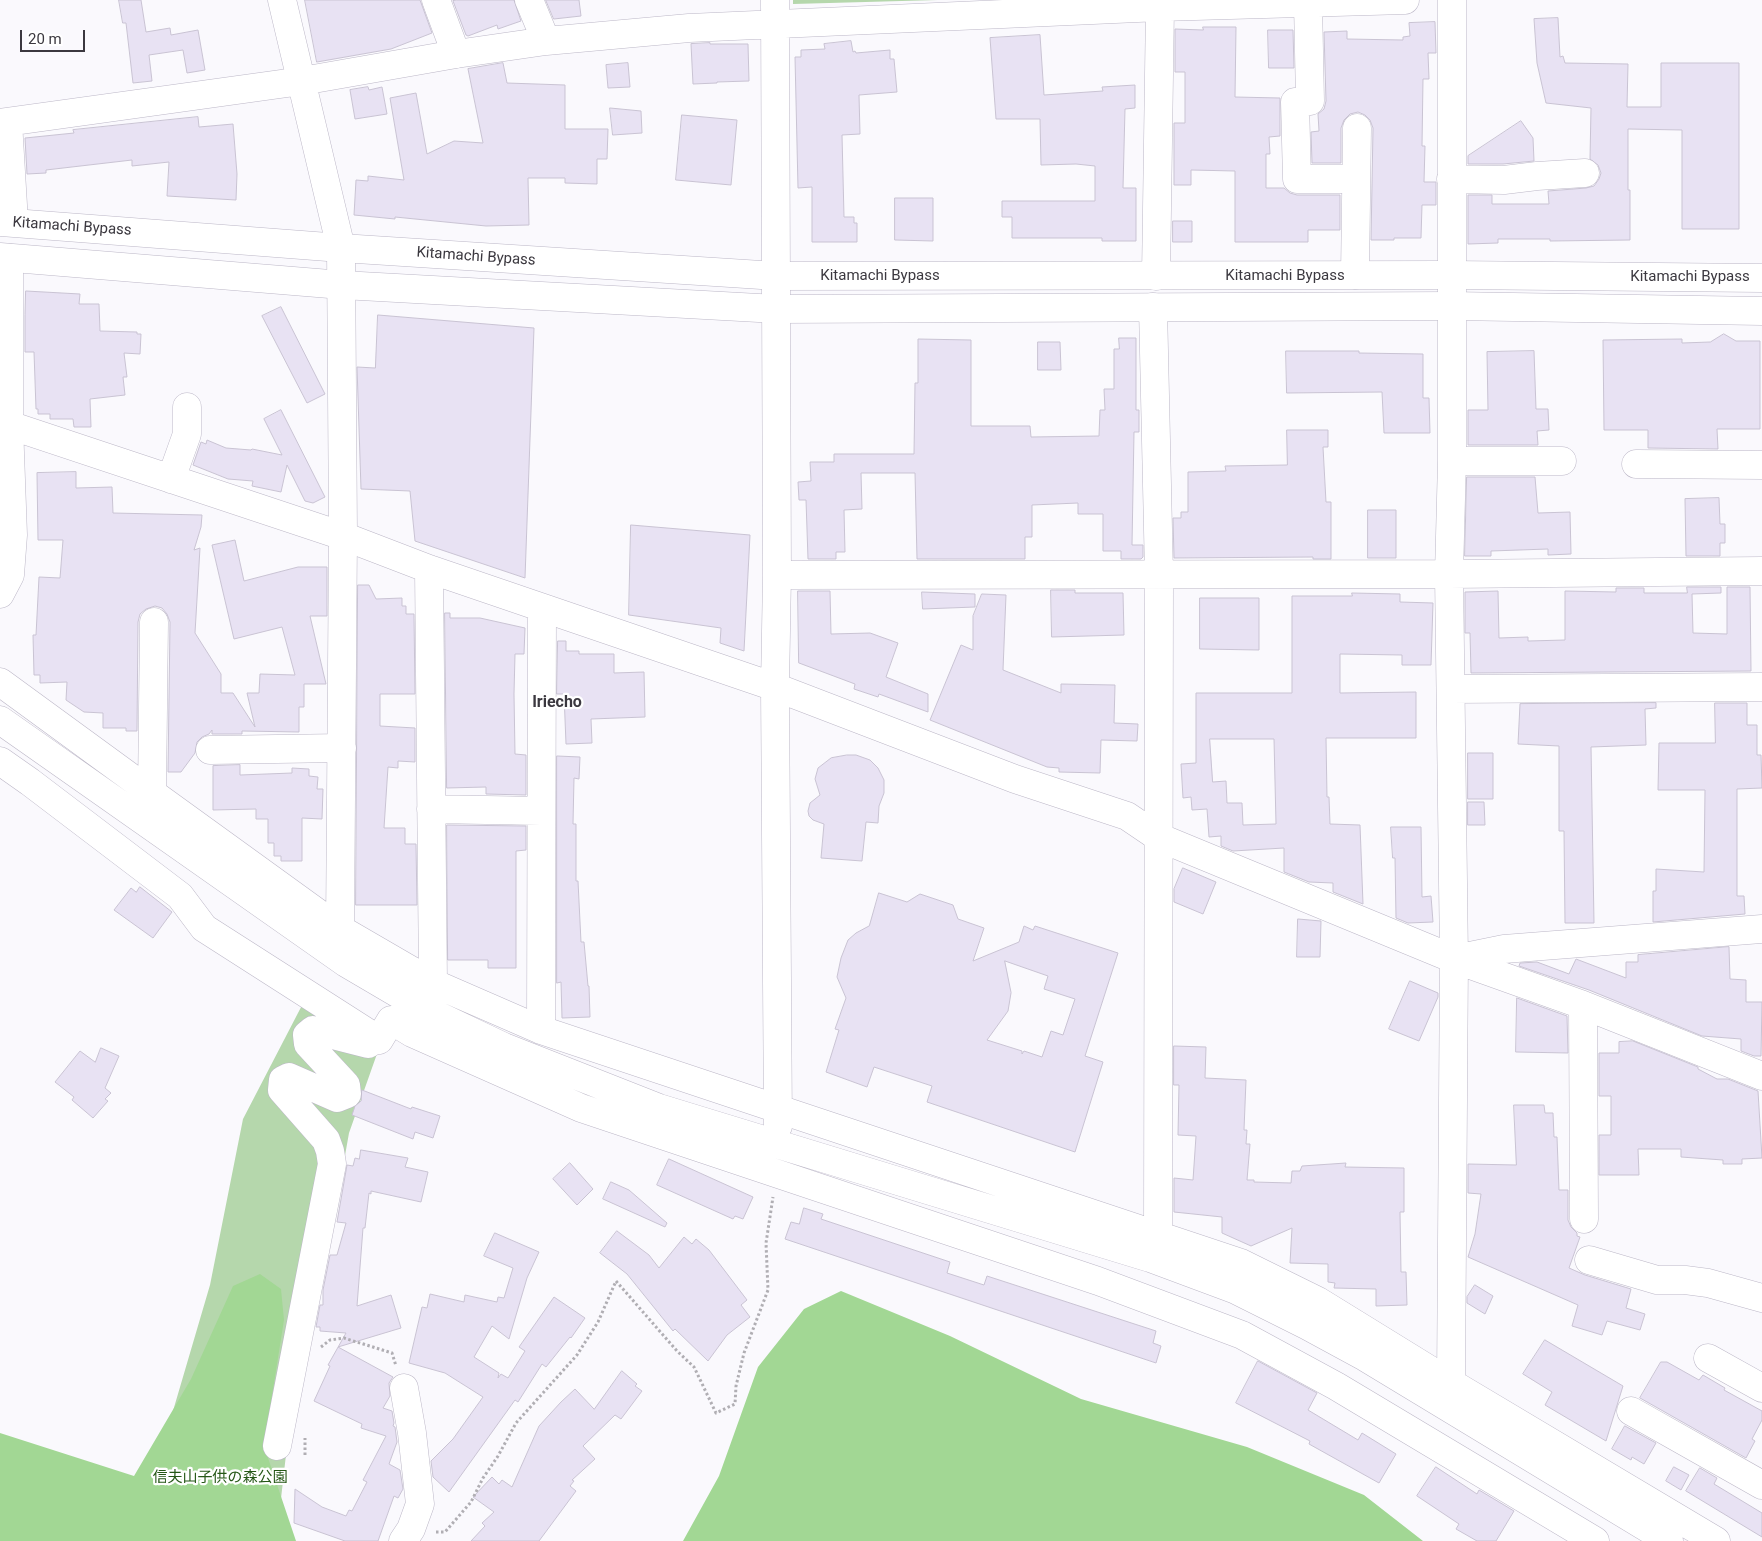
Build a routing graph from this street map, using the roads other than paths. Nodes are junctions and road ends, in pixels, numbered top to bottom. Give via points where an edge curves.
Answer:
1 (282, 0) edge
2 (436, 0) edge
3 (529, 0) edge
4 (1405, 0) edge
5 (1452, 0) edge
6 (1308, 2) junction
7 (1160, 7) junction
8 (776, 12) edge
9 (546, 41) junction
10 (456, 54) junction
11 (302, 81) junction
12 (4, 123) edge
13 (1356, 128) dead end
14 (1585, 173) dead end
15 (1451, 179) junction
16 (1356, 180) junction
17 (7, 222) edge
18 (341, 248) junction
19 (4, 258) edge
20 (1355, 275) junction
21 (1451, 275) junction
22 (777, 276) junction
23 (1156, 276) junction
24 (1762, 278) edge
25 (342, 285) junction
26 (1153, 306) junction
27 (1451, 306) junction
28 (777, 308) junction
29 (1762, 311) edge
30 (187, 407) dead end
31 (5, 424) edge
32 (1452, 461) junction
33 (1562, 462) dead end
34 (1636, 464) dead end
35 (1762, 465) edge
36 (171, 479) junction
37 (343, 536) junction
38 (429, 570) junction
39 (1762, 571) edge
40 (1159, 574) junction
41 (1449, 574) junction
42 (777, 575) junction
43 (0, 594) edge
44 (542, 608) junction
45 (154, 622) dead end
46 (0, 682) edge
47 (775, 687) junction
48 (1762, 687) edge
49 (1451, 688) junction
50 (0, 720) edge
51 (342, 748) junction
52 (210, 750) dead end
53 (0, 762) edge
54 (152, 793) junction
55 (430, 809) junction
56 (541, 811) junction
57 (1158, 837) junction
58 (340, 929) junction
59 (1762, 929) edge
60 (1454, 959) junction
61 (433, 983) junction
62 (1583, 1005) junction
63 (391, 1020) junction
64 (541, 1030) junction
65 (1762, 1076) edge
66 (778, 1108) junction
67 (778, 1145) junction
68 (1584, 1219) dead end
69 (1154, 1247) junction
70 (1589, 1260) dead end
71 (1762, 1298) edge
72 (1708, 1358) dead end
73 (1451, 1383) junction
74 (404, 1388) road end
75 (1762, 1388) edge
76 (1631, 1411) dead end
77 (277, 1446) dead end
78 (1762, 1485) edge
79 (407, 1535) edge
80 (1595, 1541) edge
81 (1669, 1541) edge
82 (1716, 1541) edge

1 - 11 main road
2 - 10 main road
3 - 9 main road
4 - 6 main road
5 - 15 main road
6 - 7 main road
6 - 16 main road via 1310,101 1295,102 1297,179
7 - 8 main road
7 - 23 main road
8 - 9 main road via 689,28
8 - 22 main road
9 - 10 main road
10 - 11 main road
11 - 12 main road
11 - 18 main road
12 - 17 main road
13 - 16 main road
14 - 15 main road via 1504,180
15 - 21 main road
16 - 20 main road
17 - 18 main road, Kitamachi Bypass
18 - 22 main road, Kitamachi Bypass
18 - 25 main road
19 - 25 main road, Kitamachi Bypass
19 - 31 main road
20 - 21 main road, Kitamachi Bypass
20 - 23 main road, Kitamachi Bypass
21 - 24 main road, Kitamachi Bypass
21 - 27 main road
22 - 23 main road, Kitamachi Bypass
22 - 28 main road
25 - 28 main road, Kitamachi Bypass
25 - 37 main road
26 - 27 main road, Kitamachi Bypass
26 - 28 main road, Kitamachi Bypass
26 - 40 main road
27 - 29 main road, Kitamachi Bypass
27 - 32 main road
28 - 42 main road
30 - 36 main road via 188,434
31 - 36 main road
31 - 43 main road via 13,535 10,575
32 - 33 main road
32 - 41 main road
34 - 35 main road
36 - 37 main road
37 - 38 main road
37 - 51 main road
38 - 44 main road
38 - 55 main road
39 - 41 main road
40 - 41 main road
40 - 42 main road
40 - 57 main road
41 - 49 main road
42 - 47 main road
44 - 47 main road
44 - 56 main road
45 - 54 main road
46 - 54 main road
47 - 57 main road via 1015,779 1127,816
47 - 66 main road
48 - 49 main road
49 - 60 main road
50 - 67 main road via 346,963 426,1010 504,1047 659,1108
51 - 52 main road
51 - 58 main road
53 - 63 main road via 180,896 204,928 379,1040
54 - 58 main road
55 - 56 main road
55 - 61 main road
56 - 64 main road
57 - 60 main road
57 - 69 main road
58 - 61 main road
59 - 60 main road via 1504,949
60 - 62 main road
60 - 73 main road
61 - 64 main road
62 - 65 main road
62 - 68 main road
63 - 77 main road via 368,1044 313,1030 307,1035 308,1044 346,1085 347,1094 337,1098 289,1077 284,1080 282,1090 326,1140 332,1164
63 - 80 main road via 412,1033 581,1108 1098,1281 1242,1335 1336,1386
64 - 66 main road
66 - 67 main road
66 - 69 main road
67 - 69 main road
69 - 73 main road via 1240,1263 1318,1302
69 - 81 main road via 1365,1357
70 - 71 main road via 1657,1280 1708,1283
72 - 75 main road
73 - 82 main road
74 - 79 main road via 420,1504
76 - 78 main road

